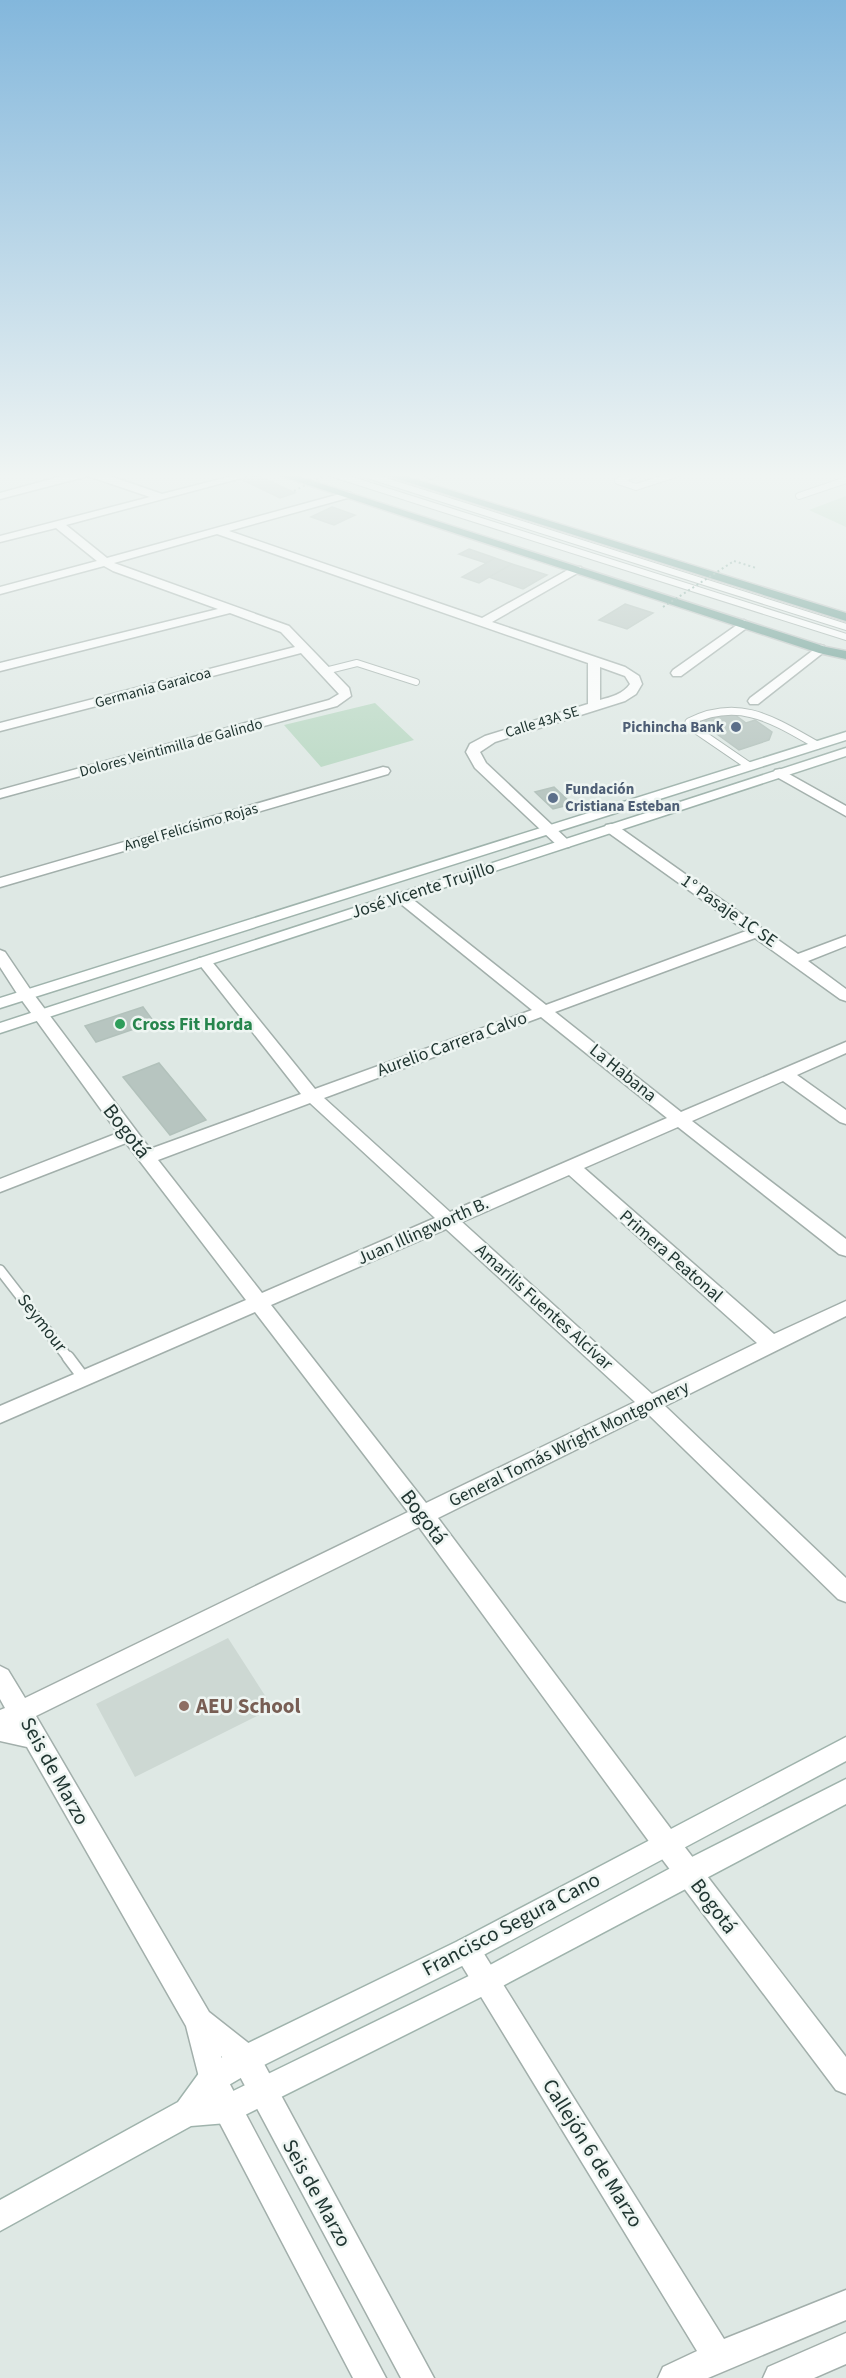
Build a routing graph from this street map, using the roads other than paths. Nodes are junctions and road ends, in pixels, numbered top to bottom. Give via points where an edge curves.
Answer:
1 (25, 584) edge
2 (160, 584) edge
3 (370, 584) edge
4 (551, 584) edge
5 (622, 584) edge
6 (666, 584) edge
7 (671, 584) edge
8 (710, 584) edge
9 (740, 584) edge
10 (779, 584) edge
11 (0, 591) edge
12 (846, 605) edge
13 (233, 609) junction
14 (846, 617) edge
15 (482, 623) junction
16 (744, 624) junction
17 (803, 627) junction
18 (846, 627) edge
19 (846, 637) edge
20 (846, 644) edge
21 (305, 648) junction
22 (822, 650) junction
23 (846, 655) edge
24 (846, 660) edge
25 (594, 661) junction
26 (0, 667) edge
27 (325, 671) junction
28 (677, 673) dead end
29 (416, 682) dead end
30 (754, 701) dead end
31 (594, 706) junction
32 (0, 727) edge
33 (846, 736) edge
34 (817, 745) junction
35 (846, 752) edge
36 (749, 766) junction
37 (383, 771) dead end
38 (780, 773) junction
39 (0, 794) edge
40 (846, 812) edge
41 (611, 828) junction
42 (548, 830) junction
43 (564, 843) junction
44 (0, 884) edge
45 (401, 897) junction
46 (758, 932) junction
47 (846, 941) edge
48 (0, 955) edge
49 (797, 960) junction
50 (204, 961) junction
51 (26, 995) junction
52 (846, 996) edge
53 (0, 1003) edge
54 (545, 1010) junction
55 (40, 1014) junction
56 (0, 1028) edge
57 (846, 1047) edge
58 (785, 1074) junction
59 (312, 1096) junction
60 (846, 1118) edge
61 (680, 1120) junction
62 (129, 1135) junction
63 (147, 1157) junction
64 (571, 1167) junction
65 (0, 1186) edge
66 (448, 1220) junction
67 (846, 1249) edge
68 (0, 1269) edge
69 (260, 1303) junction
70 (846, 1308) edge
71 (772, 1344) junction
72 (83, 1377) junction
73 (650, 1404) junction
74 (0, 1415) edge
75 (423, 1515) junction
76 (846, 1592) edge
77 (0, 1677) edge
78 (11, 1716) edge
79 (0, 1730) edge
80 (36, 1738) junction
81 (846, 1748) edge
82 (846, 1791) edge
83 (666, 1842) junction
84 (689, 1872) junction
85 (467, 1950) junction
86 (486, 1981) junction
87 (199, 2022) junction
88 (246, 2059) junction
89 (212, 2079) junction
90 (846, 2080) edge
91 (261, 2091) junction
92 (227, 2109) junction
93 (188, 2112) junction
94 (0, 2216) edge
95 (846, 2305) edge
96 (846, 2348) edge
97 (718, 2357) junction
98 (370, 2378) edge
99 (418, 2378) edge
100 (674, 2378) edge
101 (779, 2378) edge

1 - 11 street
2 - 13 street
3 - 15 street
4 - 15 street
5 - 16 main road
6 - 17 main road
7 - 17 lane
8 - 18 lane
9 - 14 main road
10 - 12 main road
13 - 21 street via 285,630
13 - 26 street
15 - 25 street
16 - 22 main road
16 - 28 street
17 - 19 lane
17 - 20 main road
21 - 27 street
21 - 32 street, Germania Garaicoa
22 - 23 main road
22 - 24 main road
22 - 30 street
25 - 31 street
25 - 31 street, Calle 43A SE via 629,672 636,686 621,698
27 - 29 lane via 357,663
27 - 39 street, Dolores Veintimilla de Galindo via 345,691 341,699
31 - 42 street, Calle 43A SE via 490,739 473,752
33 - 34 street, José Vicente Trujillo
34 - 36 street, José Vicente Trujillo
34 - 36 lane via 739,709 718,711 690,722
35 - 38 street, José Vicente Trujillo
36 - 42 street, José Vicente Trujillo
37 - 44 street, Angel Felicísimo Rojas
38 - 40 street
38 - 41 street, José Vicente Trujillo
41 - 43 street, José Vicente Trujillo
41 - 46 street, 1° Pasaje 1C SE
42 - 43 street
42 - 51 street, José Vicente Trujillo
43 - 45 street, José Vicente Trujillo
45 - 50 street, José Vicente Trujillo
45 - 54 street, La Habana
46 - 49 street, 1° Pasaje 1C SE
46 - 54 street, Aurelio Carrera Calvo
47 - 49 street
48 - 51 street, Bogotá
49 - 52 street, 1° Pasaje 1C SE
50 - 55 street, José Vicente Trujillo
50 - 59 street, Amarilis Fuentes Alcívar
51 - 53 street, José Vicente Trujillo
51 - 55 street, Bogotá
54 - 59 street, Aurelio Carrera Calvo
54 - 61 street, La Habana
55 - 56 street, José Vicente Trujillo
55 - 62 street, Bogotá
57 - 58 street, Juan Illingworth B.
58 - 60 street
58 - 61 street, Juan Illingworth B.
59 - 63 street, Aurelio Carrera Calvo
59 - 66 street, Amarilis Fuentes Alcívar
61 - 64 street, Juan Illingworth B.
61 - 67 street, La Habana
62 - 63 street, Bogotá
62 - 65 street
63 - 69 street, Bogotá
64 - 66 street, Juan Illingworth B.
64 - 71 street, Primera Peatonal
66 - 69 street, Juan Illingworth B.
66 - 73 street, Amarilis Fuentes Alcívar
68 - 72 lane, Seymour
69 - 72 street, Juan Illingworth B.
69 - 75 street, Bogotá
70 - 71 street, General Tomás Wright Montgomery
71 - 73 street, General Tomás Wright Montgomery
72 - 74 street, Juan Illingworth B.
73 - 75 street, General Tomás Wright Montgomery
73 - 76 street, Amarilis Fuentes Alcívar
75 - 78 street, General Tomás Wright Montgomery
75 - 83 street, Bogotá
77 - 78 street, Seis de Marzo
78 - 80 street, Seis de Marzo
79 - 80 street
80 - 87 street, Seis de Marzo
81 - 83 street, Francisco Segura Cano
82 - 84 street, Francisco Segura Cano
83 - 84 street, Bogotá
83 - 85 street, Francisco Segura Cano
84 - 86 street, Francisco Segura Cano
84 - 90 street, Bogotá
85 - 86 street, Callejón 6 de Marzo
85 - 88 street, Francisco Segura Cano
86 - 91 street, Francisco Segura Cano
86 - 97 street, Callejón 6 de Marzo
87 - 88 street, Seis de Marzo
87 - 89 street, Seis de Marzo
88 - 89 street, Francisco Segura Cano
88 - 91 street, Seis de Marzo
89 - 92 street, Seis de Marzo
89 - 93 street, Francisco Segura Cano
91 - 92 street, Francisco Segura Cano
91 - 99 street, Seis de Marzo
92 - 93 street, Francisco Segura Cano
92 - 98 street, Seis de Marzo
93 - 94 street, Francisco Segura Cano
95 - 97 street
96 - 101 street
97 - 100 street

